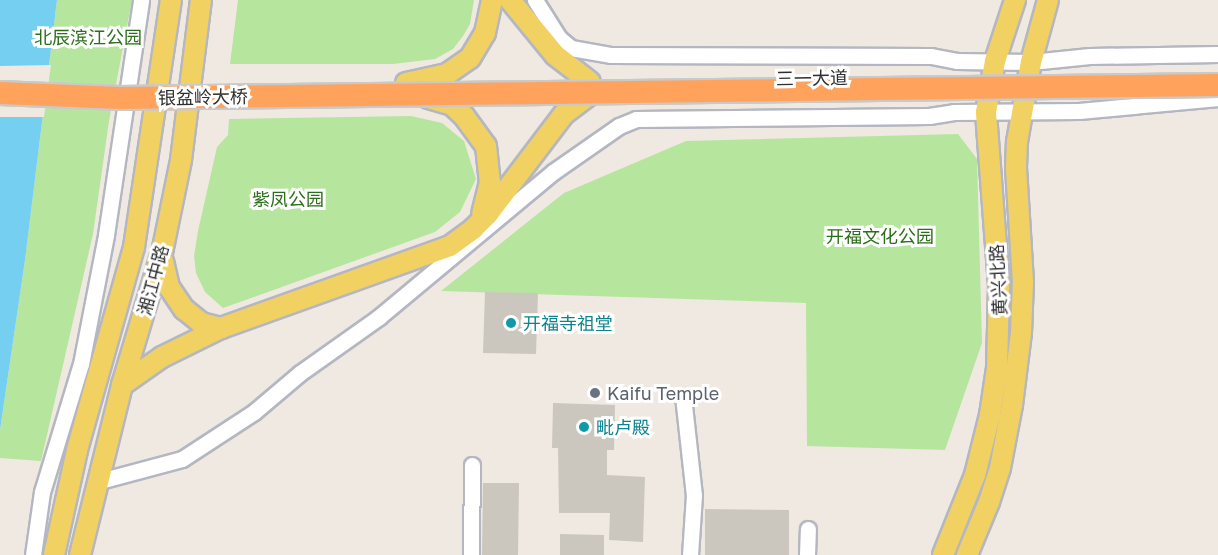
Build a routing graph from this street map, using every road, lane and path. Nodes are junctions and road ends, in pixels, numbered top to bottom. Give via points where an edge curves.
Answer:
1 (141, 0) edge
2 (171, 0) edge
3 (201, 0) edge
4 (492, 0) edge
5 (510, 0) edge
6 (534, 0) edge
7 (1016, 0) edge
8 (1048, 0) edge
9 (1218, 54) edge
10 (995, 61) junction
11 (1031, 62) junction
12 (1218, 70) edge
13 (0, 80) edge
14 (1218, 85) edge
15 (406, 88) junction
16 (590, 88) junction
17 (0, 93) edge
18 (1218, 98) edge
19 (986, 112) junction
20 (1020, 112) junction
21 (473, 229) junction
22 (163, 248) junction
23 (221, 328) junction
24 (122, 385) junction
25 (682, 396) dead end
26 (472, 465) dead end
27 (96, 482) junction
28 (808, 529) dead end
29 (33, 555) edge
30 (54, 555) edge
31 (80, 555) edge
32 (471, 555) edge
33 (690, 555) edge
34 (807, 555) edge
35 (943, 555) edge
36 (967, 555) edge

1 - 29 street via 97,282 81,363 42,492
2 - 30 main road, 湘江中路 via 134,247 77,450
3 - 22 main road, 湘江中路 via 181,160
4 - 15 main road via 485,33 470,57 447,74
5 - 16 main road via 555,55
6 - 10 street via 559,38 572,48 587,52 932,56 957,61
7 - 10 main road, 黄兴北路
8 - 11 main road, 黄兴北路
9 - 11 street
10 - 11 street
10 - 19 main road, 黄兴北路
11 - 20 main road, 黄兴北路
12 - 16 highway, 三一大道
13 - 15 highway, 银盆岭大桥
14 - 16 highway, 三一大道, bridge
15 - 16 highway, 三一大道
15 - 17 highway, 银盆岭大桥, bridge via 120,98
15 - 21 main road, bridge via 452,105 486,146 490,182 482,215
16 - 21 main road via 551,128
18 - 20 street via 1079,111
19 - 20 street
19 - 27 street via 636,119 619,126 553,172 379,317 300,373 254,412 182,459
19 - 35 main road, 黄兴北路 via 999,286 997,368 975,475
20 - 36 main road, 黄兴北路 via 1016,168 1023,282 1016,379 1000,468
21 - 23 main road via 450,246 425,256
22 - 23 main road via 163,270 175,299 191,316
22 - 24 main road, 湘江中路
23 - 24 main road via 162,357
24 - 27 main road, 湘江中路
25 - 33 street via 694,495
26 - 32 street
27 - 31 main road, 湘江中路
28 - 34 street

